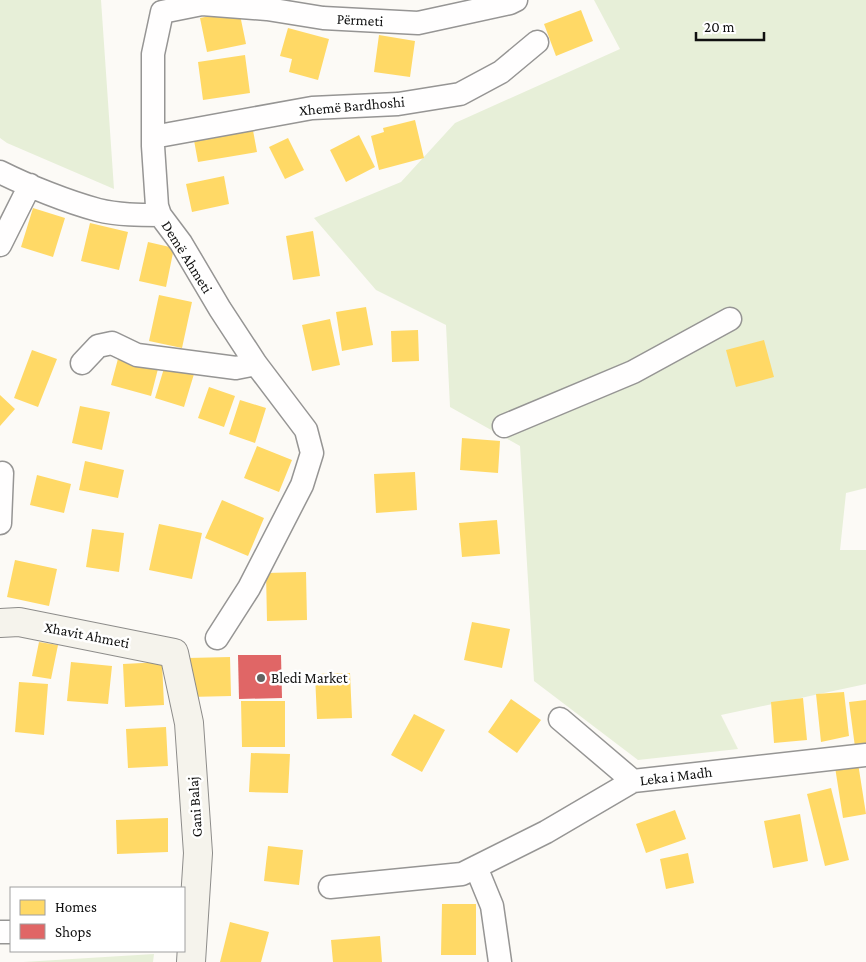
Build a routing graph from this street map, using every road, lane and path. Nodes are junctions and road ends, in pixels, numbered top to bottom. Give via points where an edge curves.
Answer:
1 (516, 0) edge
2 (202, 2) edge
3 (326, 9) edge
4 (537, 42) dead end
5 (153, 136) junction
6 (0, 172) edge
7 (30, 185) junction
8 (160, 215) junction
9 (0, 244) edge
10 (730, 319) dead end
11 (82, 363) dead end
12 (256, 364) junction
13 (504, 426) dead end
14 (2, 473) dead end
15 (0, 523) edge
16 (0, 623) edge
17 (217, 638) dead end
18 (174, 653) joint
19 (560, 719) dead end
20 (866, 755) edge
21 (633, 781) junction
22 (476, 867) junction
23 (330, 887) dead end
24 (190, 914) edge
25 (191, 962) edge
26 (500, 962) edge

1 - 3 street, Përmeti via 418,23
2 - 3 street, Përmeti via 267,9
2 - 5 street, Përmeti via 162,12 153,54
4 - 5 street, Xhemë Bardhoshi via 500,72 460,94 398,104 312,108
5 - 8 street, Përmeti
6 - 7 street, Demë Ahmeti
7 - 8 street, Demë Ahmeti via 99,210
7 - 9 street
8 - 12 street, Demë Ahmeti
10 - 13 street via 633,372
11 - 12 street via 98,346 112,343 137,355 236,368
12 - 17 street, Demë Ahmeti via 306,430 312,454 298,493 249,588
14 - 15 street
16 - 18 street, Xhavit Ahmeti via 19,622
18 - 24 street, Gani Balaj via 189,723 198,853
19 - 21 street
20 - 21 street, Leka i Madh
21 - 22 street, Leka i Madh via 546,832
22 - 23 street, Leka i Madh via 462,874
22 - 26 street via 492,906
24 - 25 street, Gani Balaj

